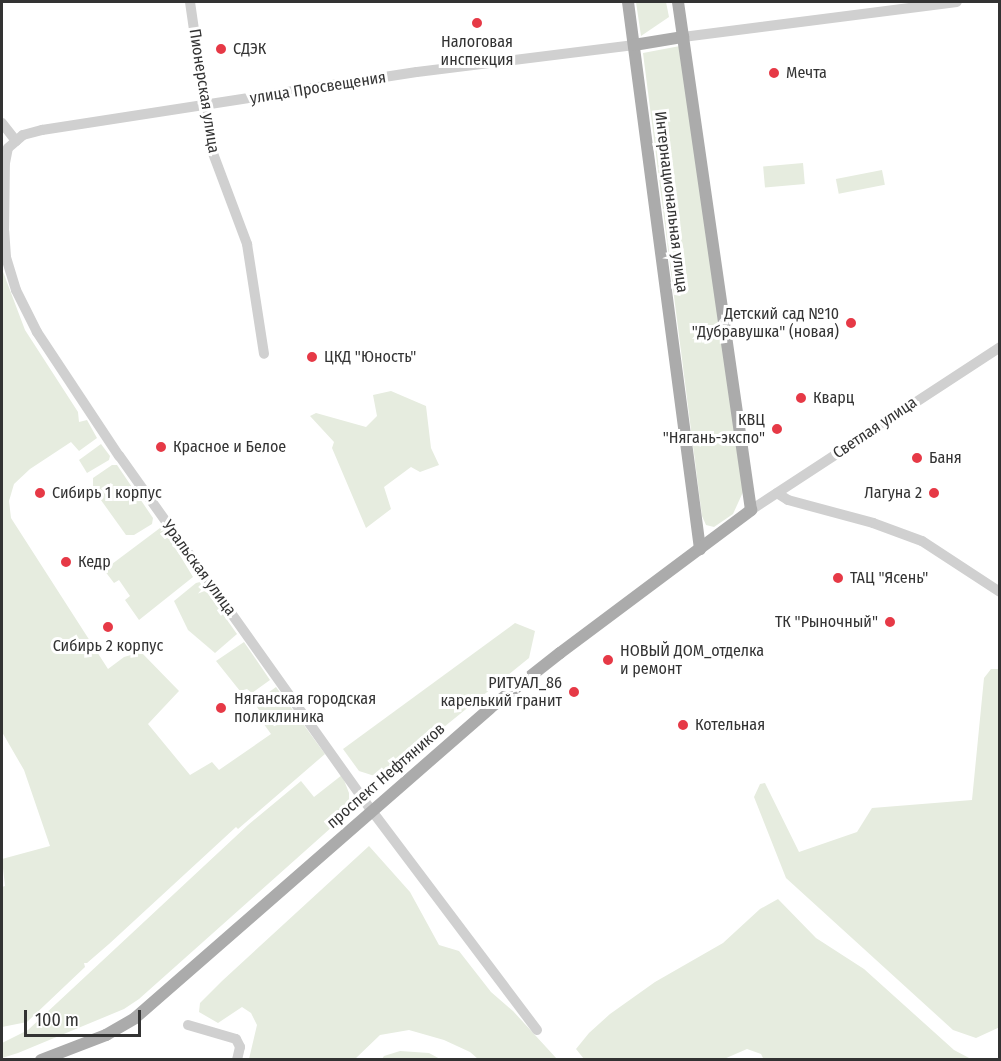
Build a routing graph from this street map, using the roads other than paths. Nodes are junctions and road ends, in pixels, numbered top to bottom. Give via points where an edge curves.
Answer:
1 (190, 2) edge
2 (628, 2) edge
3 (678, 2) edge
4 (957, 2) edge
5 (683, 37) junction
6 (634, 45) junction
7 (206, 107) junction
8 (2, 123) edge
9 (12, 145) junction
10 (999, 347) edge
11 (264, 354) dead end
12 (777, 493) junction
13 (752, 510) junction
14 (700, 549) junction
15 (999, 592) edge
16 (371, 810) junction
17 (188, 1025) dead end
18 (537, 1030) dead end
19 (41, 1059) edge
20 (237, 1059) edge

1 - 7 street, Пионерская улица
2 - 6 main road, Интернациональная улица
3 - 5 main road, Интернациональная улица
4 - 5 street
5 - 6 main road
5 - 13 main road, Интернациональная улица
6 - 7 street, улица Просвещения via 417,72
6 - 14 main road, Интернациональная улица
7 - 9 street, улица Просвещения via 42,130 23,135
7 - 11 street, Пионерская улица via 211,148 247,244
8 - 9 street
9 - 16 street, Уральская улица via 4,170 6,257 16,290 37,332 119,456
10 - 12 street, Светлая улица
12 - 13 street, Светлая улица
12 - 15 street via 788,500 922,541
13 - 14 main road, проспект Нефтяников
14 - 16 main road, проспект Нефтяников via 546,664
16 - 18 street, Уральская улица
16 - 19 main road, проспект Нефтяников via 135,1018 106,1035
17 - 20 street via 236,1039 240,1047

